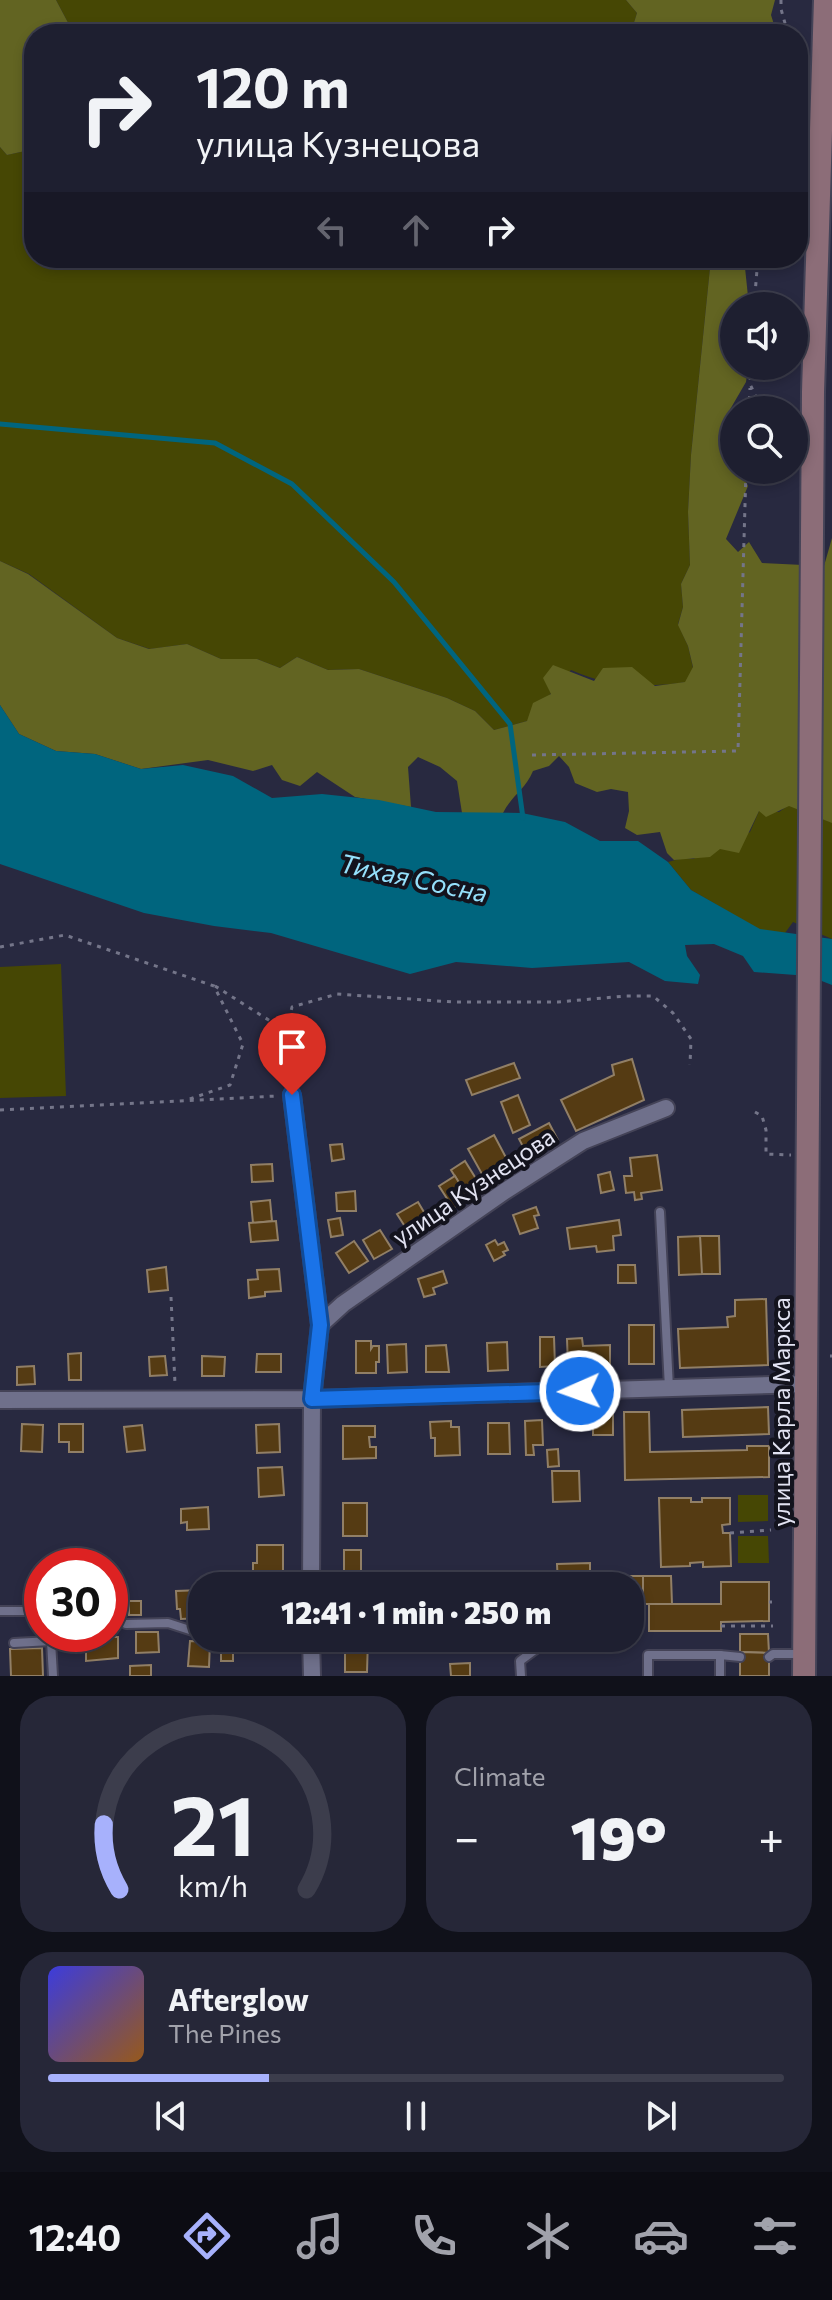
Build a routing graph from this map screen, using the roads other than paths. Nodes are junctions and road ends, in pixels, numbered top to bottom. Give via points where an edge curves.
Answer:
1 (825, 0) edge
2 (292, 1095) road end
3 (666, 1108) dead end
4 (660, 1212) dead end
5 (320, 1325) junction
6 (807, 1384) junction
7 (669, 1388) junction
8 (312, 1399) junction
9 (0, 1400) edge
10 (311, 1572) edge
11 (0, 1611) edge
12 (24, 1611) edge
13 (128, 1624) edge
14 (188, 1629) edge
15 (14, 1643) dead end
16 (311, 1652) edge
17 (532, 1652) edge
18 (720, 1655) junction
19 (740, 1657) dead end
20 (769, 1657) dead end
21 (804, 1665) edge
22 (53, 1676) edge
23 (312, 1676) edge
24 (521, 1676) edge
25 (648, 1676) edge
26 (720, 1676) edge

1 - 6 main road, улица Карла Маркса via 800,1151
2 - 5 street
3 - 5 street, улица Кузнецова via 583,1141 343,1304
4 - 7 lane
5 - 8 street
6 - 7 street
6 - 21 main road, улица Карла Маркса
7 - 8 street
8 - 9 street
8 - 10 street
11 - 12 lane
13 - 14 lane via 168,1623
15 - 22 lane via 51,1641
16 - 23 street
17 - 24 lane via 520,1661
18 - 19 lane
18 - 25 lane via 648,1655
18 - 26 lane
20 - 21 lane

